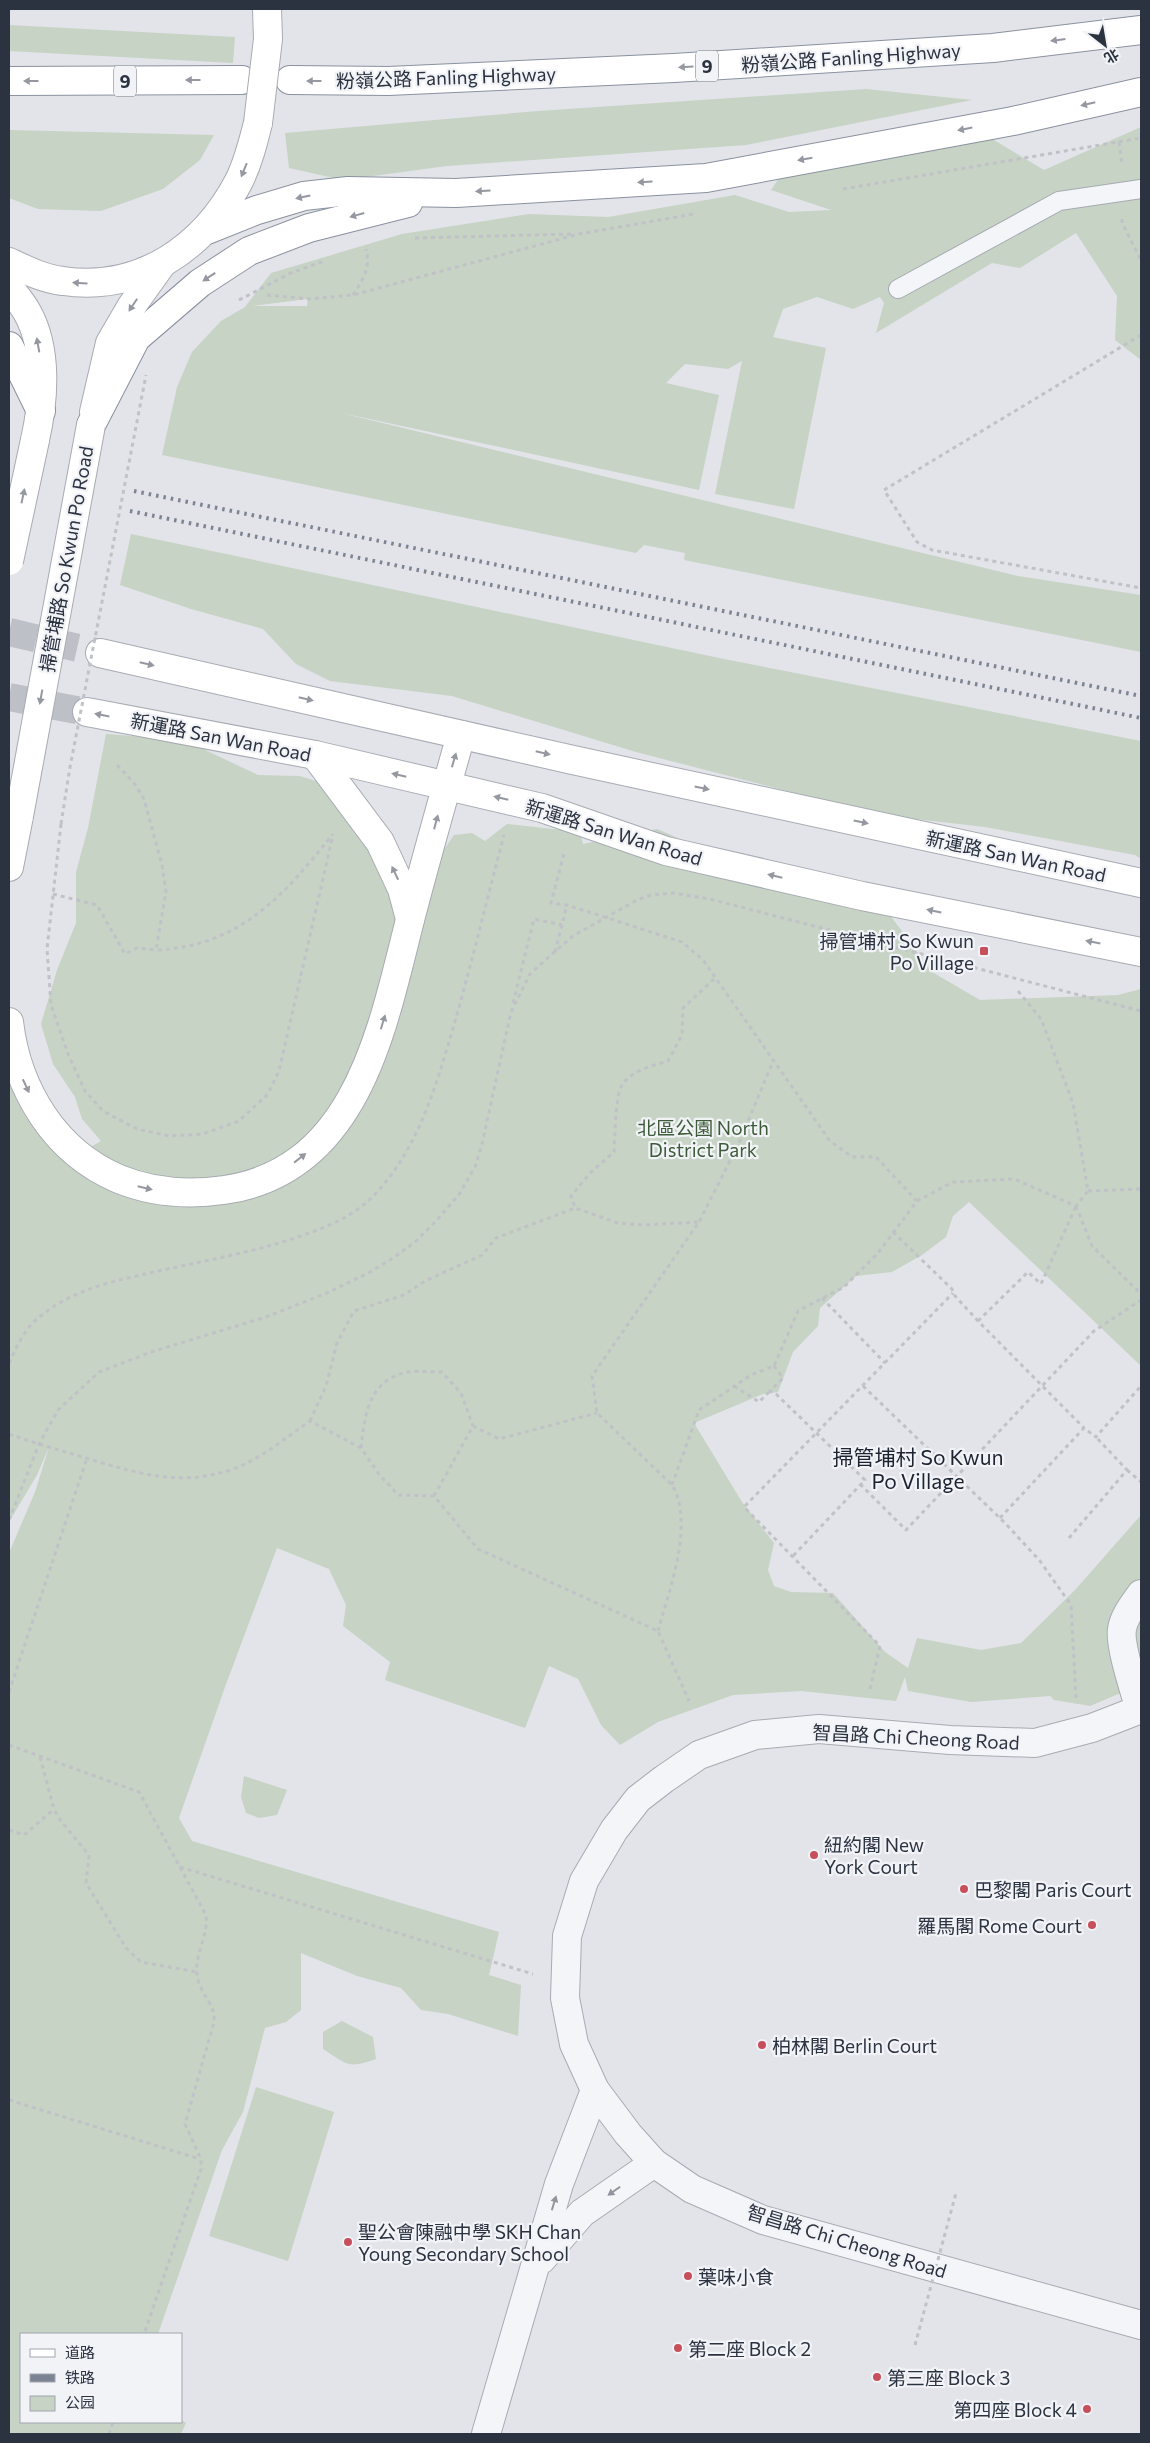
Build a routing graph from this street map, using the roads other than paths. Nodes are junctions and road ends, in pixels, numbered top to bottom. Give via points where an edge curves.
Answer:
1 (267, 9) edge
2 (1141, 30) edge
3 (242, 80) dead end
4 (290, 80) dead end
5 (9, 81) edge
6 (1141, 92) edge
7 (1134, 190) edge
8 (456, 193) junction
9 (207, 230) junction
10 (9, 262) edge
11 (161, 265) junction
12 (9, 287) edge
13 (898, 289) dead end
14 (9, 346) edge
15 (41, 411) junction
16 (91, 425) junction
17 (9, 560) edge
18 (100, 653) tunnel mouth
19 (87, 712) tunnel mouth
20 (462, 735) junction
21 (314, 755) junction
22 (446, 786) junction
23 (9, 868) edge
24 (1141, 883) edge
25 (410, 920) junction
26 (1141, 952) edge
27 (9, 1022) edge
28 (1141, 1594) edge
29 (1141, 1709) edge
30 (596, 2090) junction
31 (654, 2163) junction
32 (529, 2283) junction
33 (1141, 2326) edge
34 (486, 2434) edge

1 -> 9 main road, bridge via 268,39 258,124 250,155 239,181
2 -> 4 main road, 粉嶺公路 Fanling Highway / 9 via 993,48 674,68 388,81
3 -> 5 main road, 9
6 -> 8 main road via 1013,121 706,178
7 - 13 lane via 1059,201
8 -> 9 main road via 348,191 304,196
8 -> 16 main road via 309,228 249,251 200,284 136,338
9 - 11 main road
11 -> 10 main road via 118,280 90,283 61,281
11 -> 16 main road, 掃管埔路 So Kwun Po Road via 110,343
15 -> 12 main road via 38,341 27,312
14 - 15 main road
17 -> 15 main road, bridge
16 -> 23 main road, 掃管埔路 So Kwun Po Road, bridge
18 -> 20 main road, 新運路 San Wan Road
21 -> 19 main road, 新運路 San Wan Road
22 -> 20 main road
20 -> 24 main road, 新運路 San Wan Road
22 -> 21 main road, 新運路 San Wan Road
25 -> 21 main road via 402,889 380,842
25 -> 22 main road
26 -> 22 main road, 新運路 San Wan Road via 862,896 666,850 542,808
27 -> 25 main road via 16,1062 38,1110 69,1147 92,1164 133,1185 156,1190 207,1192 236,1188 263,1180 290,1166 333,1126 348,1105 374,1053
28 - 29 street via 1130,1609 1122,1629 1122,1642
29 - 30 street, 智昌路 Chi Cheong Road via 1092,1728 1025,1744 819,1729 755,1735 699,1755 664,1778 638,1799 614,1830 584,1881 568,1936 565,1998 574,2044
30 - 31 street, 智昌路 Chi Cheong Road
32 -> 30 street via 559,2184
31 -> 32 street via 582,2213 555,2242
31 - 33 street, 智昌路 Chi Cheong Road via 692,2189 763,2220
32 - 34 street

